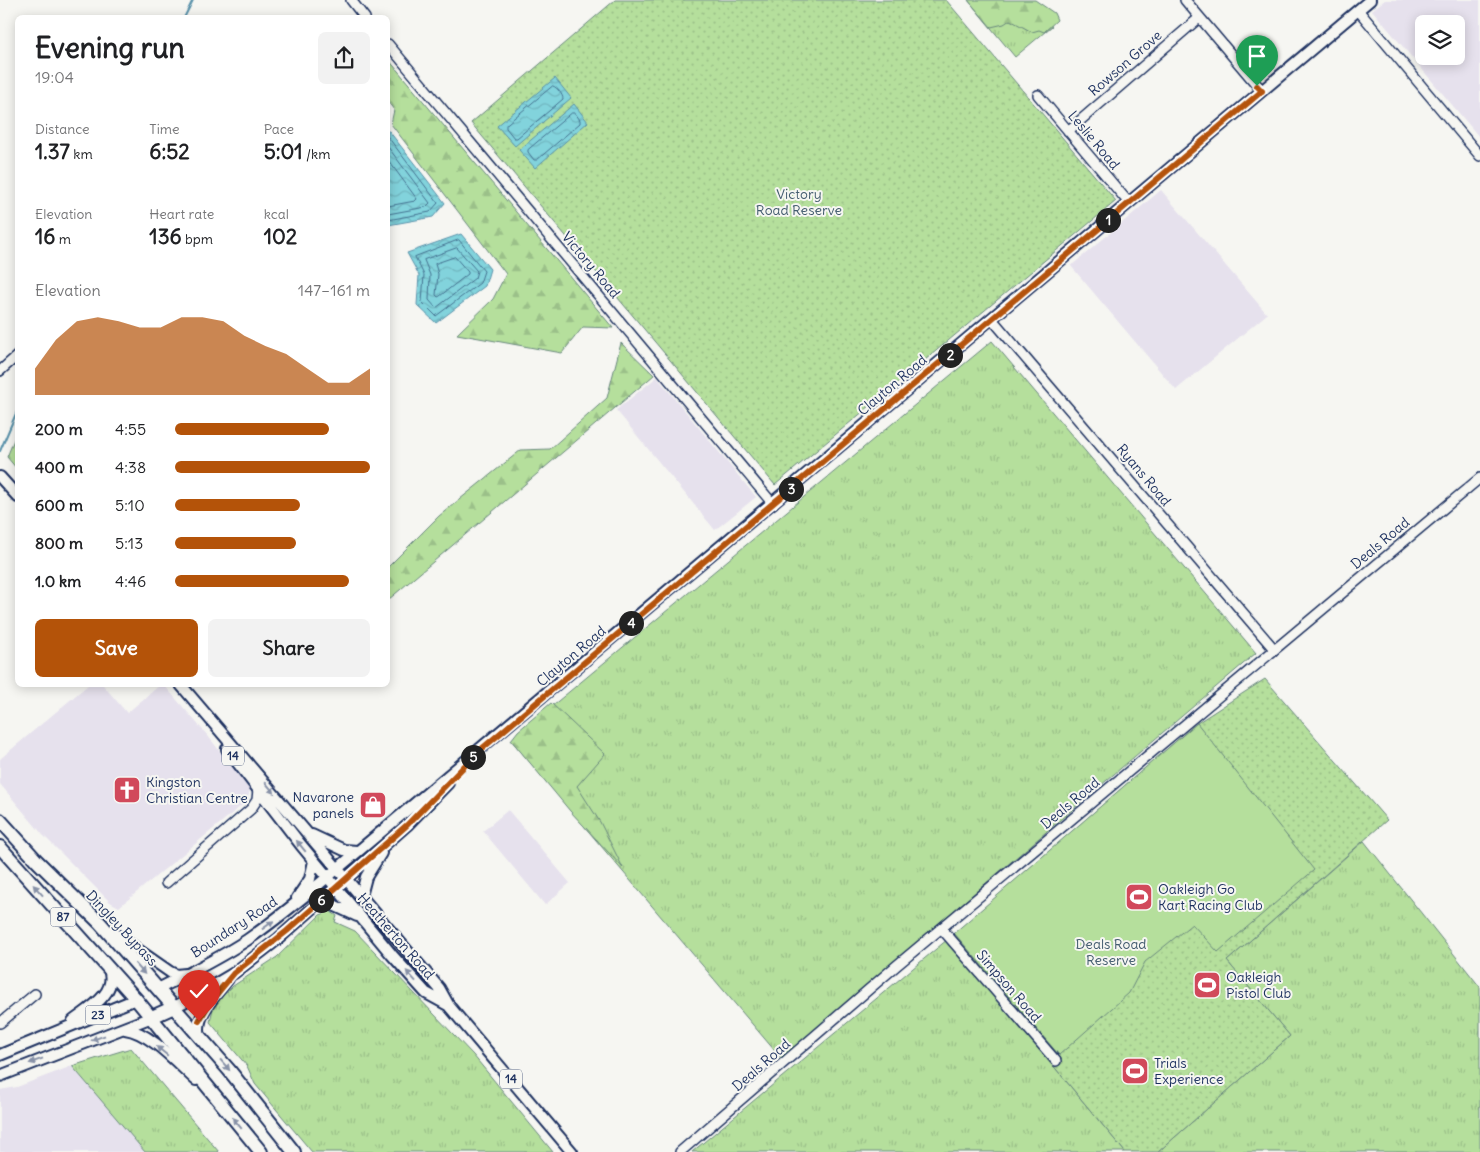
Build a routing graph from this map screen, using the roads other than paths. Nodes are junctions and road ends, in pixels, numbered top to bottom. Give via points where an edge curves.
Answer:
1 (351, 0) edge
2 (1185, 0) edge
3 (1370, 0) edge
4 (1358, 10) junction
5 (363, 15) edge
6 (1199, 18) junction
7 (390, 47) edge
8 (1262, 91) junction
9 (1038, 95) dead end
10 (1068, 130) junction
11 (1480, 156) edge
12 (1129, 203) junction
13 (992, 319) junction
14 (15, 358) edge
15 (0, 371) edge
16 (0, 467) edge
17 (0, 477) edge
18 (1480, 478) edge
19 (15, 484) edge
20 (15, 494) edge
21 (772, 504) junction
22 (1274, 650) junction
23 (175, 687) edge
24 (183, 687) edge
25 (478, 752) junction
26 (258, 789) junction
27 (251, 809) junction
28 (274, 810) junction
29 (0, 820) edge
30 (387, 826) junction
31 (303, 828) junction
32 (392, 838) junction
33 (0, 847) edge
34 (357, 851) junction
35 (314, 861) junction
36 (337, 868) junction
37 (327, 877) junction
38 (346, 878) junction
39 (166, 883) dead end
40 (336, 887) junction
41 (361, 896) junction
42 (317, 904) junction
43 (288, 910) junction
44 (100, 924) junction
45 (371, 928) junction
46 (942, 929) junction
47 (107, 965) junction
48 (191, 973) junction
49 (234, 973) junction
50 (158, 988) junction
51 (35, 994) dead end
52 (136, 999) junction
53 (449, 1006) junction
54 (174, 1007) junction
55 (152, 1017) junction
56 (0, 1023) edge
57 (125, 1029) junction
58 (60, 1030) junction
59 (200, 1037) junction
60 (0, 1055) edge
61 (1056, 1061) dead end
62 (0, 1076) edge
63 (213, 1093) junction
64 (261, 1152) edge
65 (294, 1152) edge
66 (572, 1152) edge
67 (680, 1152) edge

1 - 5 street
2 - 6 street
3 - 4 main road, Clayton Road / 23
4 - 8 main road, Clayton Road / 23
4 - 11 street
6 - 8 street
6 - 10 street, Rowson Grove
7 - 21 street, Victory Road
8 - 12 main road, Clayton Road / 23
9 - 10 street, Leslie Road
10 - 12 street, Leslie Road
12 - 13 main road, Clayton Road / 23
13 - 21 main road, Clayton Road / 23
13 - 22 street, Ryans Road
14 - 15 street
16 - 19 main road
17 - 20 main road
18 - 22 street, Deals Road
21 - 25 main road, Clayton Road / 23
22 - 46 street, Deals Road
23 - 26 main road, 14
24 -> 31 main road, 14
25 - 30 main road, Clayton Road / 23
25 - 32 main road, Clayton Road / 23
26 - 27 street via 257,800
26 - 28 main road, 14
27 - 28 street via 262,806
27 - 39 street
35 -> 28 main road, 14
29 - 44 highway, Dingley Bypass / 87
30 - 32 main road
30 - 34 main road, Clayton Road / 23
31 - 34 main road via 339,848
31 - 36 main road, 14
32 - 38 main road, Clayton Road / 23
32 - 41 main road via 366,877
47 -> 33 highway, 87
34 - 36 main road, Clayton Road / 23
35 - 37 main road, 14
35 - 43 main road via 308,882
36 - 37 main road, Boundary Road / 23
36 - 38 main road, Heatherton Road / 14
37 - 40 main road, Heatherton Road / 14
37 - 43 main road, Boundary Road / 23
38 - 40 main road, 23
38 - 41 main road, Heatherton Road / 14
40 - 42 main road, 23
40 - 45 main road, Heatherton Road / 14
41 - 53 main road, Heatherton Road / 14 via 439,988
42 - 45 main road via 334,904
42 - 49 main road, 23
48 -> 43 main road, Boundary Road / 23 via 248,939
44 - 48 main road via 170,972 179,975
44 -> 50 highway, Dingley Bypass / 87
53 -> 45 main road, Heatherton Road / 14 via 426,992
46 - 61 street, Simpson Road
46 - 67 street, Deals Road
47 - 52 highway, 87
47 - 58 main road via 111,978 105,994
48 - 50 main road, Boundary Road / 23
49 - 54 main road, 23
49 - 59 main road via 201,1018 198,1026
50 - 52 highway, Boundary Road / 23
50 - 54 highway, Dingley Bypass / 87
51 - 56 street
52 - 55 highway, 87
52 - 58 main road, Boundary Road / 23
53 - 66 main road, Heatherton Road / 14
54 - 55 highway, 23
54 - 59 highway, Dingley Bypass / 87
55 - 57 main road, 23
55 - 63 highway, 87
57 -> 62 main road, 23
63 -> 57 main road via 142,1035
58 - 60 main road, Boundary Road / 23
59 -> 65 highway, Dingley Bypass / 87
64 -> 63 highway, 87

